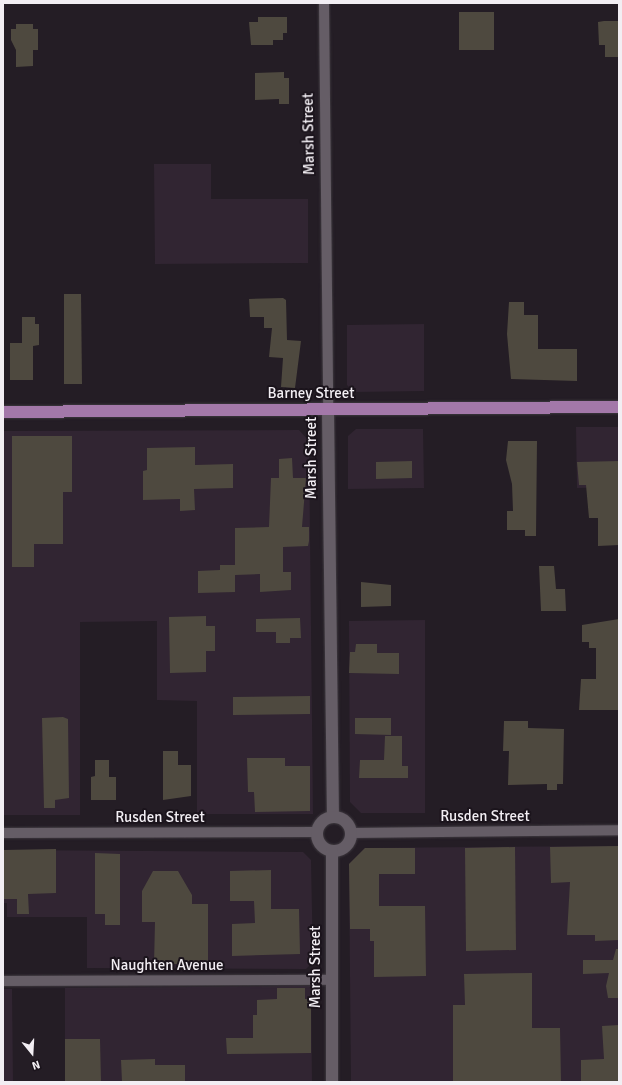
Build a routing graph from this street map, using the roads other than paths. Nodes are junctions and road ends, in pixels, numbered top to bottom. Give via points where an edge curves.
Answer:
1 (324, 3) edge
2 (619, 407) edge
3 (328, 410) junction
4 (3, 412) edge
5 (333, 817) junction
6 (619, 830) edge
7 (316, 832) junction
8 (3, 833) edge
9 (351, 833) junction
10 (332, 851) junction
11 (332, 980) junction
12 (3, 981) edge
13 (332, 1082) edge

1 - 3 street, Marsh Street
2 - 3 main road, Barney Street
3 - 4 main road, Barney Street
3 - 5 main road, Marsh Street
5 - 7 main road via 322,821
5 - 9 main road via 345,821
6 - 9 street, Rusden Street
7 - 8 street, Rusden Street
7 - 10 main road via 322,846
9 - 10 main road via 344,848
10 - 11 main road, Marsh Street
11 - 12 street, Naughten Avenue
11 - 13 main road, Marsh Street

